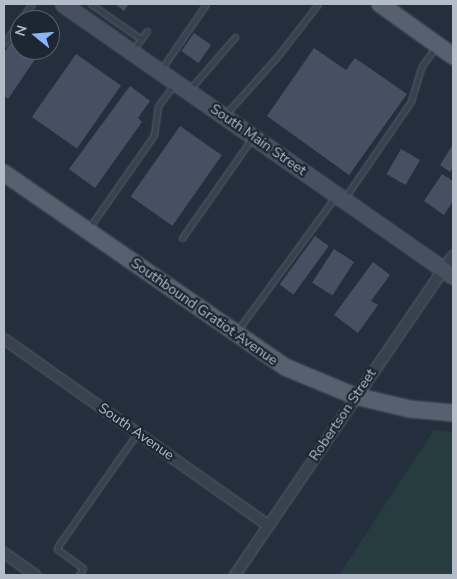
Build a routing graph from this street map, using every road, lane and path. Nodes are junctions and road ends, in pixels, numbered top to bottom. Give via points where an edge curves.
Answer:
1 (62, 4) edge
2 (91, 4) edge
3 (206, 4) edge
4 (318, 4) edge
5 (380, 4) edge
6 (147, 31) dead end
7 (235, 37) dead end
8 (141, 39) junction
9 (438, 45) junction
10 (132, 52) junction
11 (453, 56) edge
12 (160, 72) junction
13 (182, 87) junction
14 (224, 116) junction
15 (253, 137) junction
16 (4, 173) edge
17 (340, 197) junction
18 (87, 232) junction
19 (182, 238) dead end
20 (453, 256) edge
21 (449, 273) edge
22 (235, 334) junction
23 (4, 339) edge
24 (355, 396) junction
25 (453, 413) edge
26 (137, 433) junction
27 (268, 526) junction
28 (4, 553) edge
29 (35, 575) edge
30 (79, 575) edge
31 (235, 575) edge

1 - 10 street, South Main Street
2 - 8 lane
3 - 12 lane
4 - 14 lane
5 - 9 main road
6 - 8 lane
7 - 13 lane
8 - 10 lane
9 - 11 main road
9 - 17 lane via 422,66 411,100
10 - 12 street, South Main Street
12 - 13 street, South Main Street
13 - 14 street, South Main Street
13 - 18 lane via 158,106 154,135
14 - 15 street, South Main Street
15 - 17 street, South Main Street
15 - 19 lane
16 - 18 main road, Southbound Gratiot Avenue
17 - 21 street, South Main Street
17 - 22 lane
18 - 22 main road, Southbound Gratiot Avenue
20 - 21 street, Robertson Street
21 - 24 street, Robertson Street
22 - 24 main road, Southbound Gratiot Avenue via 285,367
23 - 26 street, South Avenue
24 - 25 main road, Southbound Gratiot Avenue via 410,409
24 - 27 street, Robertson Street
26 - 27 street, South Avenue
26 - 30 lane via 58,546 57,549 83,568
27 - 31 street, Robertson Street
28 - 29 street

